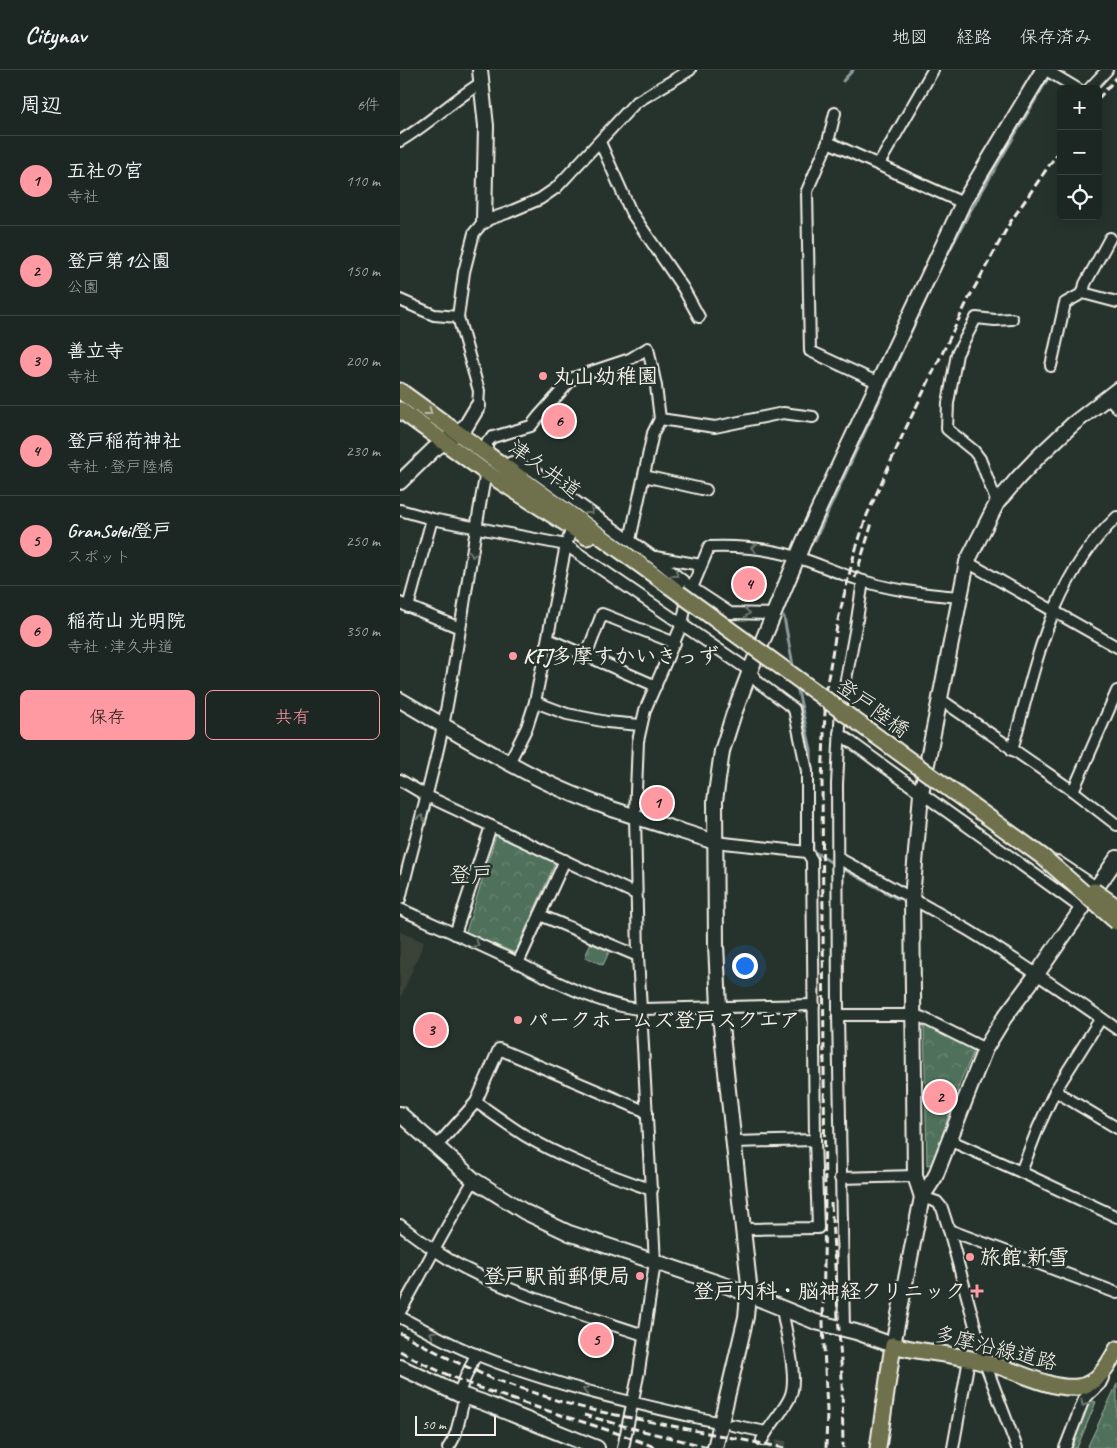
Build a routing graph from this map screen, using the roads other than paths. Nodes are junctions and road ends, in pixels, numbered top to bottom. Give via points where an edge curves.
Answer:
1 (690, 70) edge
2 (933, 70) edge
3 (1045, 70) edge
4 (1107, 70) edge
5 (480, 77) edge
6 (1071, 85) edge
7 (1093, 85) edge
8 (835, 113) dead end
9 (400, 142) edge
10 (600, 142) junction
11 (828, 142) junction
12 (878, 164) junction
13 (963, 203) junction
14 (484, 220) junction
15 (1110, 238) dead end
16 (1083, 293) junction
17 (400, 300) edge
18 (1117, 302) edge
19 (458, 317) junction
20 (699, 317) dead end
21 (1012, 319) dead end
22 (1051, 366) dead end
23 (879, 383) junction
24 (400, 391) edge
25 (1114, 398) edge
26 (478, 406) joint
27 (400, 410) edge
28 (813, 417) dead end
29 (660, 419) junction
30 (458, 433) junction
31 (444, 442) junction
32 (486, 453) junction
33 (504, 466) junction
34 (486, 472) junction
35 (644, 476) junction
36 (400, 482) edge
37 (706, 490) dead end
38 (997, 503) junction
39 (400, 510) edge
40 (1117, 517) edge
41 (432, 519) junction
42 (477, 528) junction
43 (572, 528) junction
44 (630, 540) junction
45 (566, 546) junction
46 (653, 557) junction
47 (798, 558) junction
48 (967, 562) junction
49 (701, 565) junction
50 (863, 581) junction
51 (664, 582) junction
52 (686, 590) junction
53 (960, 597) junction
54 (404, 605) edge
55 (1053, 611) junction
56 (775, 614) junction
57 (682, 624) junction
58 (460, 628) junction
59 (548, 639) junction
60 (675, 642) junction
61 (1117, 647) edge
62 (759, 653) junction
63 (586, 656) junction
64 (750, 671) junction
65 (794, 673) dead end
66 (656, 686) junction
67 (1117, 690) edge
68 (940, 699) junction
69 (400, 700) edge
70 (535, 702) junction
71 (841, 706) junction
72 (443, 725) junction
73 (640, 726) junction
74 (839, 733) junction
75 (1012, 750) junction
76 (508, 763) junction
77 (926, 770) junction
78 (400, 780) edge
79 (1073, 791) junction
80 (921, 794) junction
81 (427, 796) junction
82 (635, 816) junction
83 (1117, 825) edge
84 (491, 826) junction
85 (715, 842) junction
86 (807, 852) junction
87 (1043, 857) junction
88 (1117, 858) edge
89 (838, 859) junction
90 (565, 860) junction
91 (1096, 887) junction
92 (636, 894) junction
93 (912, 898) junction
94 (400, 899) edge
95 (1117, 907) edge
96 (1081, 908) junction
97 (400, 909) edge
98 (540, 915) junction
99 (1117, 922) edge
100 (455, 934) junction
101 (638, 956) junction
102 (518, 963) junction
103 (1037, 974) junction
104 (814, 1006) junction
105 (719, 1007) junction
106 (640, 1009) junction
107 (838, 1015) junction
108 (914, 1015) junction
109 (1101, 1018) junction
110 (1117, 1030) edge
111 (985, 1050) junction
112 (1055, 1091) junction
113 (476, 1102) junction
114 (647, 1112) junction
115 (400, 1114) edge
116 (1117, 1128) edge
117 (815, 1140) junction
118 (949, 1140) junction
119 (734, 1142) junction
120 (436, 1147) junction
121 (1021, 1172) junction
122 (915, 1176) junction
123 (840, 1178) junction
124 (474, 1180) junction
125 (652, 1190) junction
126 (922, 1197) junction
127 (1117, 1217) edge
128 (400, 1225) edge
129 (744, 1229) junction
130 (950, 1230) junction
131 (434, 1251) junction
132 (655, 1262) junction
133 (1117, 1293) edge
134 (749, 1295) junction
135 (782, 1308) junction
136 (400, 1312) edge
137 (400, 1317) edge
138 (844, 1329) junction
139 (644, 1335) junction
140 (893, 1345) junction
141 (1117, 1348) edge
142 (476, 1354) junction
143 (969, 1358) junction
144 (985, 1363) junction
145 (1109, 1363) junction
146 (400, 1367) edge
147 (462, 1396) junction
148 (633, 1403) junction
149 (726, 1424) junction
150 (592, 1447) edge
151 (448, 1448) edge
152 (623, 1448) edge
153 (714, 1448) edge
154 (878, 1448) edge
155 (953, 1448) edge
156 (1017, 1448) edge
157 (1065, 1448) edge

1 - 10 street via 635,103
2 - 12 street
3 - 6 street
3 - 13 street
4 - 7 street
5 - 9 street via 472,89
5 - 14 street via 486,140
8 - 11 street
10 - 14 street via 556,188 532,202
10 - 20 street via 631,212
11 - 12 street
11 - 23 street via 807,191 810,351
12 - 13 street
13 - 23 street
14 - 19 street via 474,233 469,250
15 - 16 street
16 - 18 street
16 - 22 street via 1065,303
17 - 19 street via 434,314
19 - 26 street via 479,391
21 - 38 street via 976,318 957,354 948,403 947,429 980,459
23 - 47 street
24 -> 30 main road, 津久井道
25 - 38 street via 1073,424
26 - 30 street
27 - 31 main road, 津久井道
28 - 29 street via 783,413 715,427
29 - 32 street via 648,348 630,359 573,378 531,426 493,437 487,442
29 - 35 street via 653,433
30 - 31 street
30 - 32 main road, 津久井道
31 - 34 main road, 津久井道
31 - 36 street
32 - 33 main road, 津久井道
33 -> 44 street via 512,462 532,470
33 - 51 main road, 津久井道
34 - 42 street
34 - 43 main road, 津久井道
35 - 37 street
35 - 44 street
38 - 48 street
39 - 41 street
40 - 55 street via 1080,560
41 - 42 street
41 - 54 street
42 - 45 street
42 -> 58 street
43 - 45 street
43 - 51 main road, 津久井道
44 - 46 street
45 - 57 street
45 - 59 street
46 - 49 street
46 -> 52 street
47 -> 49 street via 760,548 709,547
47 - 50 street
47 - 56 street
48 - 53 street
48 - 55 street
49 - 52 street
50 - 53 street via 894,589
50 - 71 street
51 - 52 main road, 津久井道
52 -> 56 street via 730,613
52 - 57 street
52 - 87 main road, 登戸陸橋, bridge
53 - 68 street
54 - 58 street
55 - 61 street
55 - 75 street
56 - 62 street
57 - 60 street
57 - 64 street
58 - 72 street
59 - 63 street
59 - 70 street
60 - 63 street via 602,614
60 - 66 street
62 - 64 street
62 - 65 street via 776,667
63 - 66 street
64 - 85 street via 722,751 715,802
64 - 86 street via 758,682 794,709 807,771
66 - 73 street
67 - 79 street
68 - 75 street
68 - 77 street
69 - 72 street
70 - 73 street via 567,714
70 - 76 street via 527,727
71 - 74 street
71 - 77 street
72 - 76 street
72 - 81 street
73 - 82 street
74 - 80 street
74 - 89 street
75 - 79 street
76 - 82 street via 548,783
77 - 80 street
77 - 91 street
78 - 81 street
79 - 83 street
80 - 93 street
80 - 96 street
81 - 84 street
94 -> 81 street
82 - 85 street
82 - 92 street
84 - 90 street
84 - 100 street
85 - 86 street
85 - 105 street
86 - 104 street via 812,860
87 - 95 main road, 登戸陸橋, bridge
87 - 99 main road, 登戸陸橋, bridge
88 - 91 street
89 - 93 street
89 - 107 street
90 - 92 street
90 - 98 street
91 - 96 street
92 - 101 street
93 - 103 street
93 - 108 street
96 - 103 street
97 - 100 street
98 - 101 street
98 - 102 street
100 -> 102 street
101 - 106 street
102 - 106 street via 598,998
103 - 109 street
103 - 111 street
104 - 105 street
104 - 117 street
105 - 106 street
105 - 119 street
106 - 114 street
107 - 108 street
107 - 123 street
108 - 111 street
108 - 122 street
109 - 110 street
109 - 112 street
111 - 118 street
112 - 116 street
112 - 121 street
113 - 114 street via 499,1049
113 - 120 street
113 - 125 street via 557,1152
114 - 125 street
115 - 120 street
117 - 119 street
117 - 129 street via 818,1228
118 - 121 street
118 - 126 street via 936,1177
119 - 129 street
120 - 124 street
121 - 127 street
122 - 123 street
122 - 126 street
123 - 138 street
124 - 131 street
124 - 132 street via 525,1212 569,1233
125 - 132 street
126 - 130 street via 937,1202
126 - 140 street
128 - 131 street
129 - 134 street
130 - 133 street
130 - 144 street
131 - 136 street
131 - 139 street via 489,1279
132 - 134 street
132 - 139 street
134 - 135 street
134 - 149 street
135 - 138 street
135 - 149 street via 793,1384 789,1399 764,1436
142 -> 137 street
138 - 140 street
139 - 148 street
140 - 143 main road, 多摩沿線道路
140 - 154 main road
141 - 145 main road, 多摩沿線道路
142 - 147 street
148 -> 142 street via 528,1373
143 - 144 main road, 多摩沿線道路
143 - 155 street
144 - 145 main road, 多摩沿線道路 via 1048,1383 1073,1387 1091,1382
144 - 156 street
145 -> 157 street via 1100,1384 1084,1399
146 - 147 street
147 - 150 street
147 - 151 street via 454,1440
148 - 149 street
148 - 152 street
149 - 153 street

